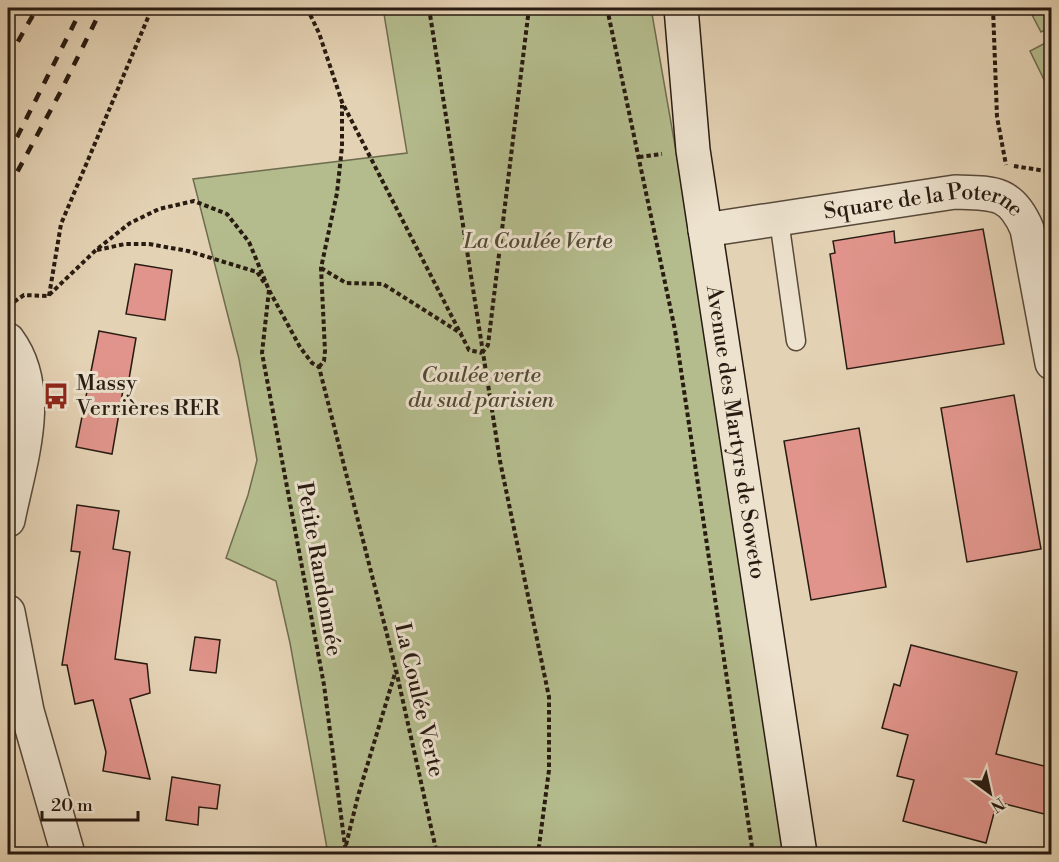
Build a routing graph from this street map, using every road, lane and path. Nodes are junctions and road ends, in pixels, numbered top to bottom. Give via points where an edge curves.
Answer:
1 (152, 8) edge
2 (308, 8) edge
3 (429, 8) edge
4 (529, 8) edge
5 (607, 8) edge
6 (993, 8) edge
7 (679, 13) edge
8 (342, 102) junction
9 (1006, 164) junction
10 (1052, 178) edge
11 (1008, 198) junction
12 (779, 220) junction
13 (705, 230) junction
14 (96, 250) junction
15 (321, 268) junction
16 (269, 290) junction
17 (48, 296) junction
18 (8, 306) edge
19 (462, 335) junction
20 (8, 340) edge
21 (796, 341) dead end
22 (482, 353) junction
23 (1052, 363) edge
24 (319, 366) junction
25 (8, 520) edge
26 (8, 612) edge
27 (396, 670) junction
28 (17, 717) edge
29 (345, 849) junction
30 (68, 855) edge
31 (346, 855) edge
32 (437, 855) edge
33 (538, 855) edge
34 (753, 855) edge
35 (800, 855) edge

1 - 17 path via 61,224
2 - 8 path
3 - 22 path
4 - 22 path via 488,345
5 - 34 path via 675,330
6 - 9 path via 997,117
7 - 13 street, Avenue des Martyrs de Soweto
8 - 15 path via 337,193
8 - 19 path
9 - 10 path via 1046,171
9 - 11 path
11 - 12 street, Square de la Poterne via 955,192
11 - 23 street, Square de la Poterne via 1020,211 1027,229
12 - 13 street, Square de la Poterne
12 - 21 lane
13 - 35 street, Avenue des Martyrs de Soweto
14 - 16 path via 149,244 188,251 257,272
14 - 16 path, La Coulée Verte via 130,224 159,209 194,201 227,214 249,242
14 - 17 path, La Coulée Verte
15 - 19 path via 346,283 382,284
15 - 24 path via 325,351
16 - 24 path, La Coulée Verte via 300,347
16 - 29 path, Petite Randonnée via 262,353 324,686
17 - 18 path via 24,295
19 - 22 path via 469,350
20 - 25 street via 22,366 27,388 27,428
22 - 33 path via 549,697 549,770
24 - 27 path, La Coulée Verte
26 - 28 street
27 - 29 path
27 - 32 path, La Coulée Verte
28 - 30 street
29 - 31 path, Petite Randonnée

